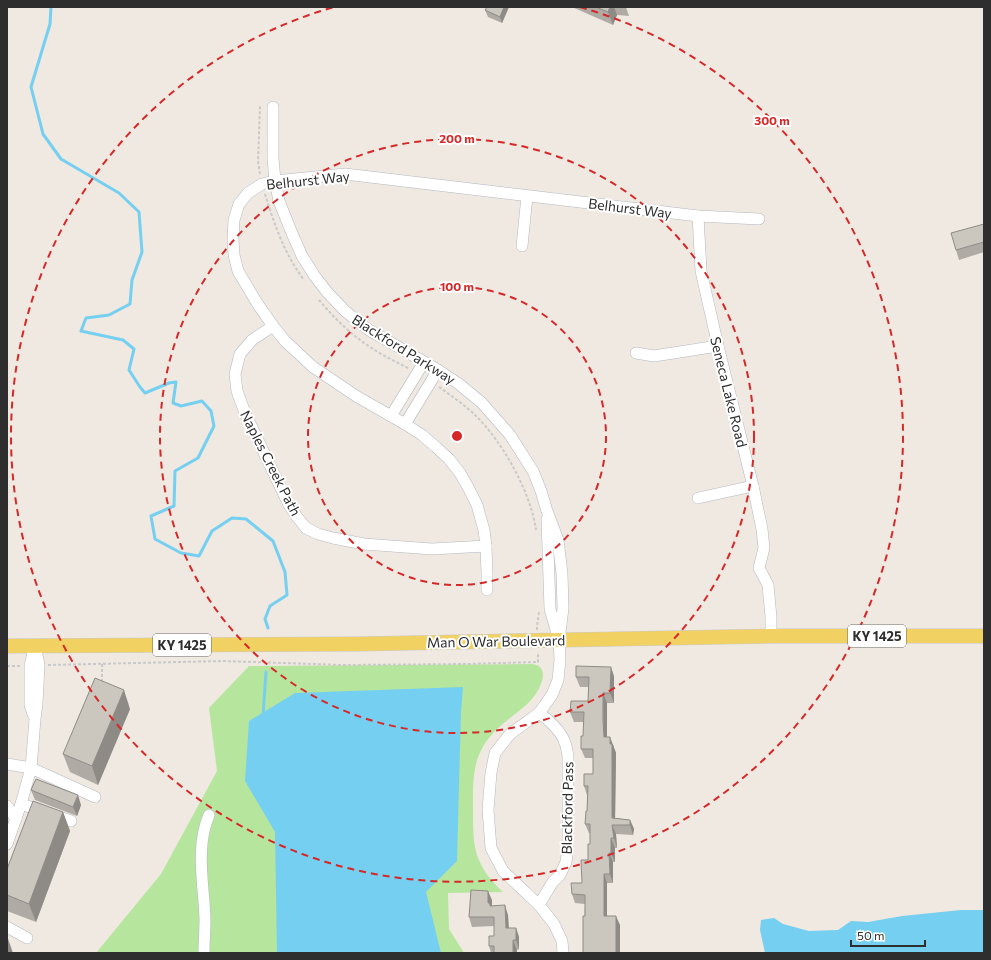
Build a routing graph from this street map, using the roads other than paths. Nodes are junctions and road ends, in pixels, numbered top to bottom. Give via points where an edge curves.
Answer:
1 (273, 107) dead end
2 (275, 182) junction
3 (527, 196) junction
4 (698, 216) junction
5 (759, 219) dead end
6 (522, 246) dead end
7 (273, 326) junction
8 (718, 346) junction
9 (636, 353) dead end
10 (424, 362) junction
11 (438, 370) junction
12 (391, 416) junction
13 (405, 424) junction
14 (753, 486) junction
15 (698, 498) dead end
16 (486, 546) junction
17 (486, 590) dead end
18 (771, 636) junction
19 (984, 636) edge
20 (558, 640) junction
21 (35, 645) junction
22 (7, 646) edge
23 (539, 713) junction
24 (7, 764) edge
25 (31, 768) junction
26 (94, 796) dead end
27 (21, 804) junction
28 (7, 806) edge
29 (209, 815) dead end
30 (16, 820) junction
31 (71, 821) dead end
32 (7, 844) edge
33 (538, 905) junction
34 (7, 927) edge
35 (27, 938) dead end
36 (204, 953) edge
37 (564, 953) edge

1 - 2 street, Blackford Parkway
2 - 3 street, Belhurst Way via 345,174
2 - 7 street, Belhurst Way via 262,184 248,193 239,204 234,220 233,239 238,271
2 - 10 street, Blackford Parkway via 279,201 291,231 314,274 327,292 345,311 369,330
3 - 4 street, Belhurst Way
3 - 6 street
4 - 5 street, Belhurst Way
4 - 8 street, Seneca Lake Road via 701,271
7 - 12 street, Belhurst Way via 313,367
7 - 16 street, Naples Creek Path via 252,340 240,354 235,374 237,391 288,503 306,528 318,534 364,544 432,549
8 - 9 street via 654,356
8 - 14 street, Seneca Lake Road
10 - 11 street, Blackford Parkway
10 - 12 street
11 - 13 street
11 - 20 street, Blackford Parkway via 482,403 510,435 533,471 547,511 550,609
12 - 13 street, Belhurst Way
13 - 16 street, Belhurst Way via 436,447 460,473 477,505
14 - 15 street
14 - 18 street, Seneca Lake Road via 762,529 764,548 759,568 768,586
16 - 17 street, Belhurst Way
18 - 19 main road, Man O War Boulevard / KY 1425
18 - 20 main road, Man O War Boulevard / KY 1425
20 - 21 main road, Man O War Boulevard / KY 1425 via 349,644
20 - 23 street, Blackford Parkway via 558,680 552,695
21 - 22 main road, Man O War Boulevard / KY 1425
21 - 25 street via 37,704
23 - 33 street, Blackford Pass via 545,716 565,742 568,756 568,848 566,862 560,875
23 - 33 street, Blackford Parkway via 510,734 495,753 488,810 491,848 503,871
24 - 25 street
25 - 26 street
25 - 27 street
27 - 30 street
27 - 31 street
28 - 30 street
29 - 36 street via 201,846
30 - 32 street
33 - 37 street, Blackford Parkway via 554,924 562,941
34 - 35 street

